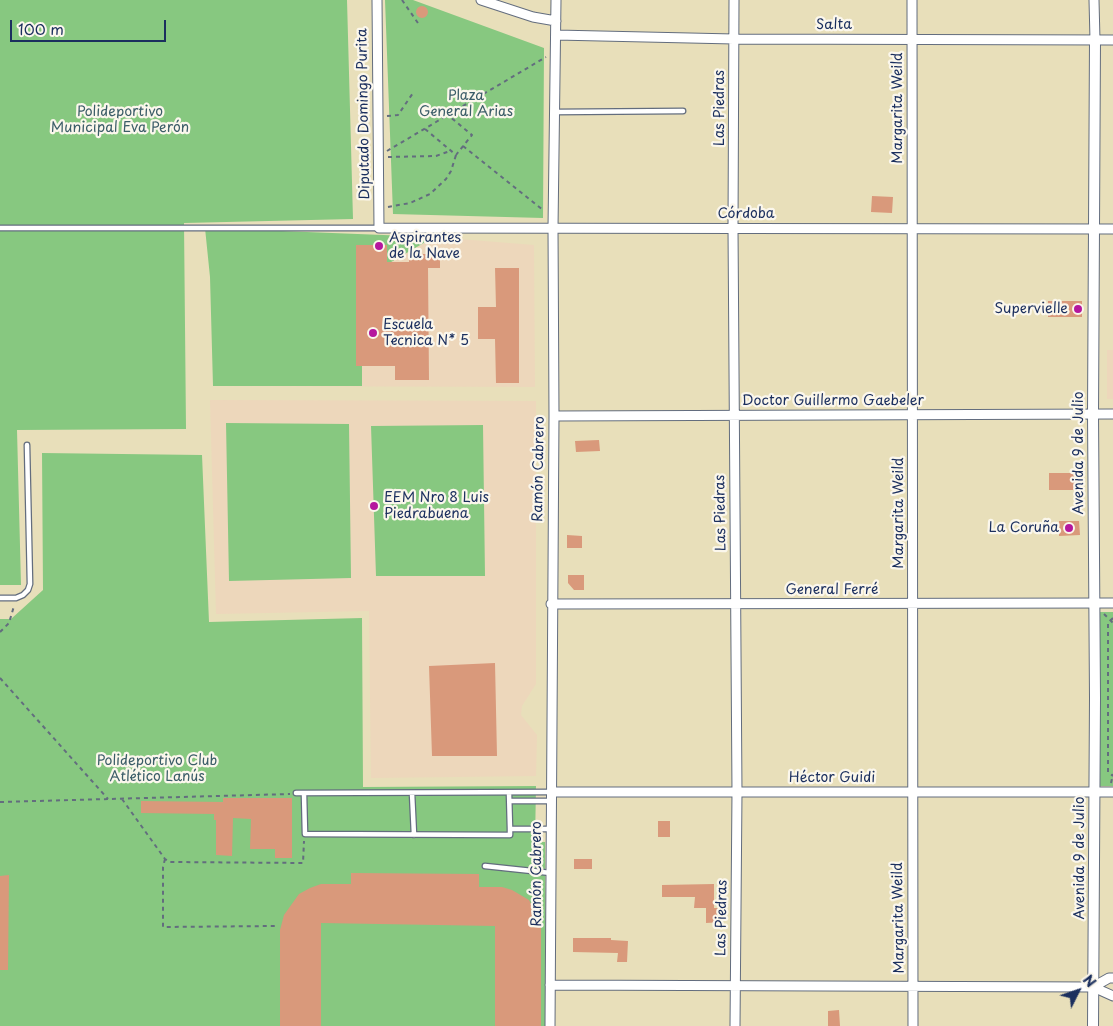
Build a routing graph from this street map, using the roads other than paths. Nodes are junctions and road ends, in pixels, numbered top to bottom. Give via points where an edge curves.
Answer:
1 (377, 0) edge
2 (481, 0) edge
3 (556, 0) edge
4 (734, 0) edge
5 (912, 0) edge
6 (1094, 0) edge
7 (556, 21) junction
8 (556, 35) junction
9 (734, 39) junction
10 (911, 39) junction
11 (1095, 40) junction
12 (1113, 40) edge
13 (683, 111) dead end
14 (555, 112) junction
15 (0, 228) edge
16 (379, 228) junction
17 (553, 228) junction
18 (732, 228) junction
19 (912, 228) junction
20 (1094, 229) junction
21 (1113, 229) edge
22 (1093, 414) junction
23 (1113, 414) edge
24 (733, 415) junction
25 (912, 415) junction
26 (554, 416) junction
27 (27, 445) dead end
28 (0, 598) edge
29 (913, 603) junction
30 (1094, 603) junction
31 (1113, 603) edge
32 (552, 604) junction
33 (736, 604) junction
34 (912, 791) junction
35 (509, 792) junction
36 (737, 792) junction
37 (1094, 792) junction
38 (1113, 792) edge
39 (412, 793) junction
40 (296, 794) road end
41 (304, 794) junction
42 (551, 797) junction
43 (510, 801) junction
44 (551, 828) junction
45 (510, 829) junction
46 (414, 835) junction
47 (485, 866) dead end
48 (551, 873) junction
49 (1113, 978) edge
50 (550, 985) junction
51 (735, 985) junction
52 (914, 986) junction
53 (1093, 986) junction
54 (1113, 996) edge
55 (550, 1026) edge
56 (735, 1026) edge
57 (913, 1026) edge
58 (1093, 1026) edge

1 - 16 street, Diputado Domingo Purita
2 - 7 street via 533,18
3 - 7 street, Ramón Cabrero
4 - 9 street, Las Piedras
5 - 10 street, Margarita Weild
6 - 11 street, Avenida 9 de Julio
7 - 8 street, Ramón Cabrero
8 - 9 street, Salta
8 - 14 street, Ramón Cabrero
9 - 10 street, Salta
9 - 18 street, Las Piedras
10 - 11 street, Salta
10 - 19 street, Margarita Weild
11 - 12 street, Salta
11 - 20 street, Avenida 9 de Julio
13 - 14 lane
14 - 17 street, Ramón Cabrero
15 - 16 lane
16 - 17 street, Córdoba
17 - 18 street, Córdoba
17 - 26 street, Ramón Cabrero
18 - 19 street, Córdoba
18 - 24 street, Las Piedras
19 - 20 street, Córdoba
19 - 25 street, Margarita Weild
20 - 21 street, Córdoba
20 - 22 street, Avenida 9 de Julio
22 - 23 street, Doctor Guillermo Gaebeler
22 - 25 street, Doctor Guillermo Gaebeler
22 - 30 street, Avenida 9 de Julio
24 - 25 street, Doctor Guillermo Gaebeler
24 - 26 street, Doctor Guillermo Gaebeler
24 - 33 street, Las Piedras
25 - 29 street, Margarita Weild
26 - 32 street, Ramón Cabrero
27 - 28 lane via 30,584 28,590 16,598
29 - 30 street, General Ferré
29 - 33 street, General Ferré
29 - 34 street, Margarita Weild
30 - 31 street, General Ferré
30 - 37 street, Avenida 9 de Julio
32 - 33 street, General Ferré
32 - 42 street, Ramón Cabrero
33 - 36 street, Las Piedras
34 - 36 street, Héctor Guidi
34 - 37 street, Héctor Guidi
34 - 52 street, Margarita Weild
35 - 39 lane
35 - 42 lane
35 - 43 lane
36 - 42 street, Héctor Guidi
36 - 51 street, Las Piedras
37 - 38 street, Héctor Guidi
37 - 53 street, Avenida 9 de Julio
39 - 41 lane
39 - 46 lane
40 - 41 lane
41 - 46 lane via 305,834
42 - 43 lane
42 - 44 street, Ramón Cabrero
43 - 45 lane
44 - 45 lane
44 - 48 street, Ramón Cabrero
45 - 46 lane via 510,835
47 - 48 lane
48 - 50 street, Ramón Cabrero
49 - 53 street
50 - 51 street
50 - 55 street
51 - 52 street
51 - 56 street, Las Piedras
52 - 53 street
52 - 57 street, Margarita Weild
53 - 54 street
53 - 58 street, Avenida 9 de Julio

